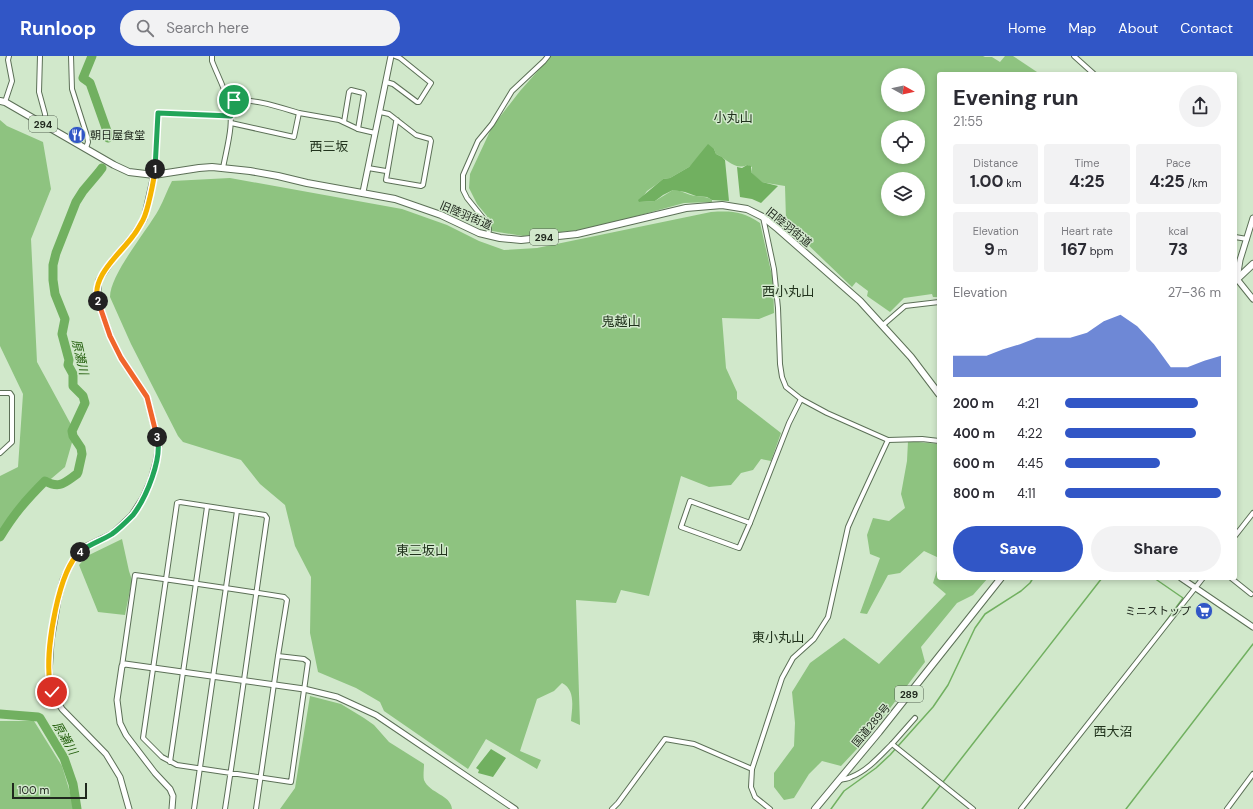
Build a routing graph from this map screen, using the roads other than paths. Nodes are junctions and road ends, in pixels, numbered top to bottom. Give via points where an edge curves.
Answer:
1 (9, 56) edge
2 (40, 56) edge
3 (71, 56) edge
4 (212, 56) edge
5 (391, 56) edge
6 (395, 56) edge
7 (548, 56) edge
8 (1074, 56) edge
9 (1092, 72) edge
10 (386, 82) junction
11 (3, 101) edge
12 (228, 101) junction
13 (380, 112) junction
14 (299, 113) junction
15 (231, 116) junction
16 (397, 120) junction
17 (344, 122) junction
18 (231, 123) junction
19 (46, 125) junction
20 (358, 130) junction
21 (375, 133) junction
22 (86, 148) junction
23 (224, 168) junction
24 (368, 168) junction
25 (386, 171) junction
26 (154, 175) junction
27 (364, 192) junction
28 (763, 217) junction
29 (1253, 218) edge
30 (488, 236) junction
31 (1237, 237) edge
32 (1247, 238) junction
33 (1253, 264) edge
34 (1237, 275) edge
35 (1237, 279) edge
36 (1237, 281) edge
37 (1253, 299) edge
38 (937, 302) edge
39 (883, 325) junction
40 (937, 388) edge
41 (0, 393) edge
42 (801, 399) junction
43 (888, 440) junction
44 (937, 441) edge
45 (0, 453) edge
46 (207, 507) junction
47 (237, 511) junction
48 (1253, 513) edge
49 (750, 523) junction
50 (1237, 533) edge
51 (165, 579) junction
52 (999, 580) edge
53 (1184, 580) edge
54 (1202, 580) edge
55 (1234, 580) edge
56 (196, 584) junction
57 (226, 588) junction
58 (1196, 588) junction
59 (256, 592) junction
60 (1251, 594) dead end
61 (1253, 627) edge
62 (278, 656) junction
63 (122, 666) junction
64 (153, 668) junction
65 (183, 672) junction
66 (213, 676) junction
67 (243, 681) junction
68 (273, 685) junction
69 (304, 689) junction
70 (915, 718) dead end
71 (892, 744) junction
72 (170, 762) junction
73 (200, 769) junction
74 (752, 769) junction
75 (230, 773) junction
76 (1253, 774) edge
77 (260, 778) junction
78 (838, 780) junction
79 (129, 809) edge
80 (172, 809) edge
81 (194, 809) edge
82 (225, 809) edge
83 (256, 809) edge
84 (515, 809) edge
85 (612, 809) edge
86 (770, 809) edge
87 (815, 809) edge
88 (973, 809) edge
89 (1021, 809) edge
90 (1227, 809) edge

1 - 11 street via 12,81
2 - 19 street via 39,92
3 - 22 street via 72,89 87,136
4 - 12 street
5 - 10 street
6 - 10 street via 431,83 417,102 393,84
7 - 30 street via 512,91 492,124 478,141 463,175 463,190 487,223
8 - 9 street
10 - 13 street
11 - 19 highway, 旧陸羽街道 / 294
12 - 14 street via 267,103
12 - 15 street
13 - 16 street via 389,114
13 - 21 street
14 - 17 street
14 - 18 street via 294,137
15 - 18 street
15 - 26 street via 158,113
16 - 25 street
16 - 25 street via 416,135 431,140 423,185 386,180
17 - 20 street
17 - 20 street via 349,92 351,90 363,93
18 - 23 street
19 - 22 highway, 旧陸羽街道 / 294
20 - 21 street
21 - 24 street
22 - 26 highway, 旧陸羽街道 / 294 via 129,172
23 - 26 highway, 旧陸羽街道 / 294 via 199,168
23 - 27 highway, 旧陸羽街道 / 294
24 - 25 street
24 - 27 street
26 - 79 street via 144,218 99,280 97,298 110,336 121,358 147,397 159,445 156,462 143,498 132,515 112,534 87,546 70,565 63,580 50,641 49,674 52,692 62,709 106,754 120,777
27 - 30 highway, 旧陸羽街道 / 294 via 426,209
28 - 30 highway, 旧陸羽街道 / 294 via 735,206 707,206 661,213 577,234 521,240
28 - 39 highway, 旧陸羽街道 / 294 via 860,301
28 - 42 street via 774,269 782,377 786,387
29 - 32 street
31 - 32 street
32 - 34 street
33 - 35 highway
36 - 37 street
38 - 39 street via 905,306
39 - 40 highway, 旧陸羽街道 / 294
41 - 45 street via 10,393 12,396 12,442
42 - 43 street
42 - 49 street
43 - 44 street
43 - 74 street via 848,528 828,617 814,639 792,658 782,678
46 - 47 street
46 - 51 street via 176,503
46 - 56 street
47 - 57 street
47 - 59 street via 265,515 267,518
48 - 50 street
49 - 49 street via 739,548 681,527 690,501
51 - 56 street
51 - 63 street via 135,575
51 - 64 street
52 - 78 highway, 国道289号 / 289
53 - 58 street
54 - 58 street
55 - 60 street
56 - 57 street
56 - 65 street
57 - 59 street
57 - 66 street
58 - 61 street
58 - 89 street
59 - 62 street via 284,597 286,600
59 - 67 street
62 - 68 street
62 - 69 street via 304,658 308,662
63 - 64 street via 125,664
63 - 80 street via 117,700 120,723 126,735 170,789 173,796
64 - 65 street
64 - 72 street via 143,738
65 - 66 street
65 - 72 street
66 - 67 street
66 - 73 street
67 - 68 street
67 - 75 street
68 - 69 street
68 - 77 street
69 - 77 street via 291,782
69 - 84 street via 337,697 367,710
70 - 71 street
71 - 78 street via 862,770 851,777
71 - 88 street
72 - 73 street
73 - 75 street
73 - 81 street
74 - 85 street via 694,744 665,739
74 - 86 street via 752,787 756,797
75 - 77 street
75 - 82 street
76 - 90 street
77 - 83 street
78 - 87 highway, 国道289号 / 289

